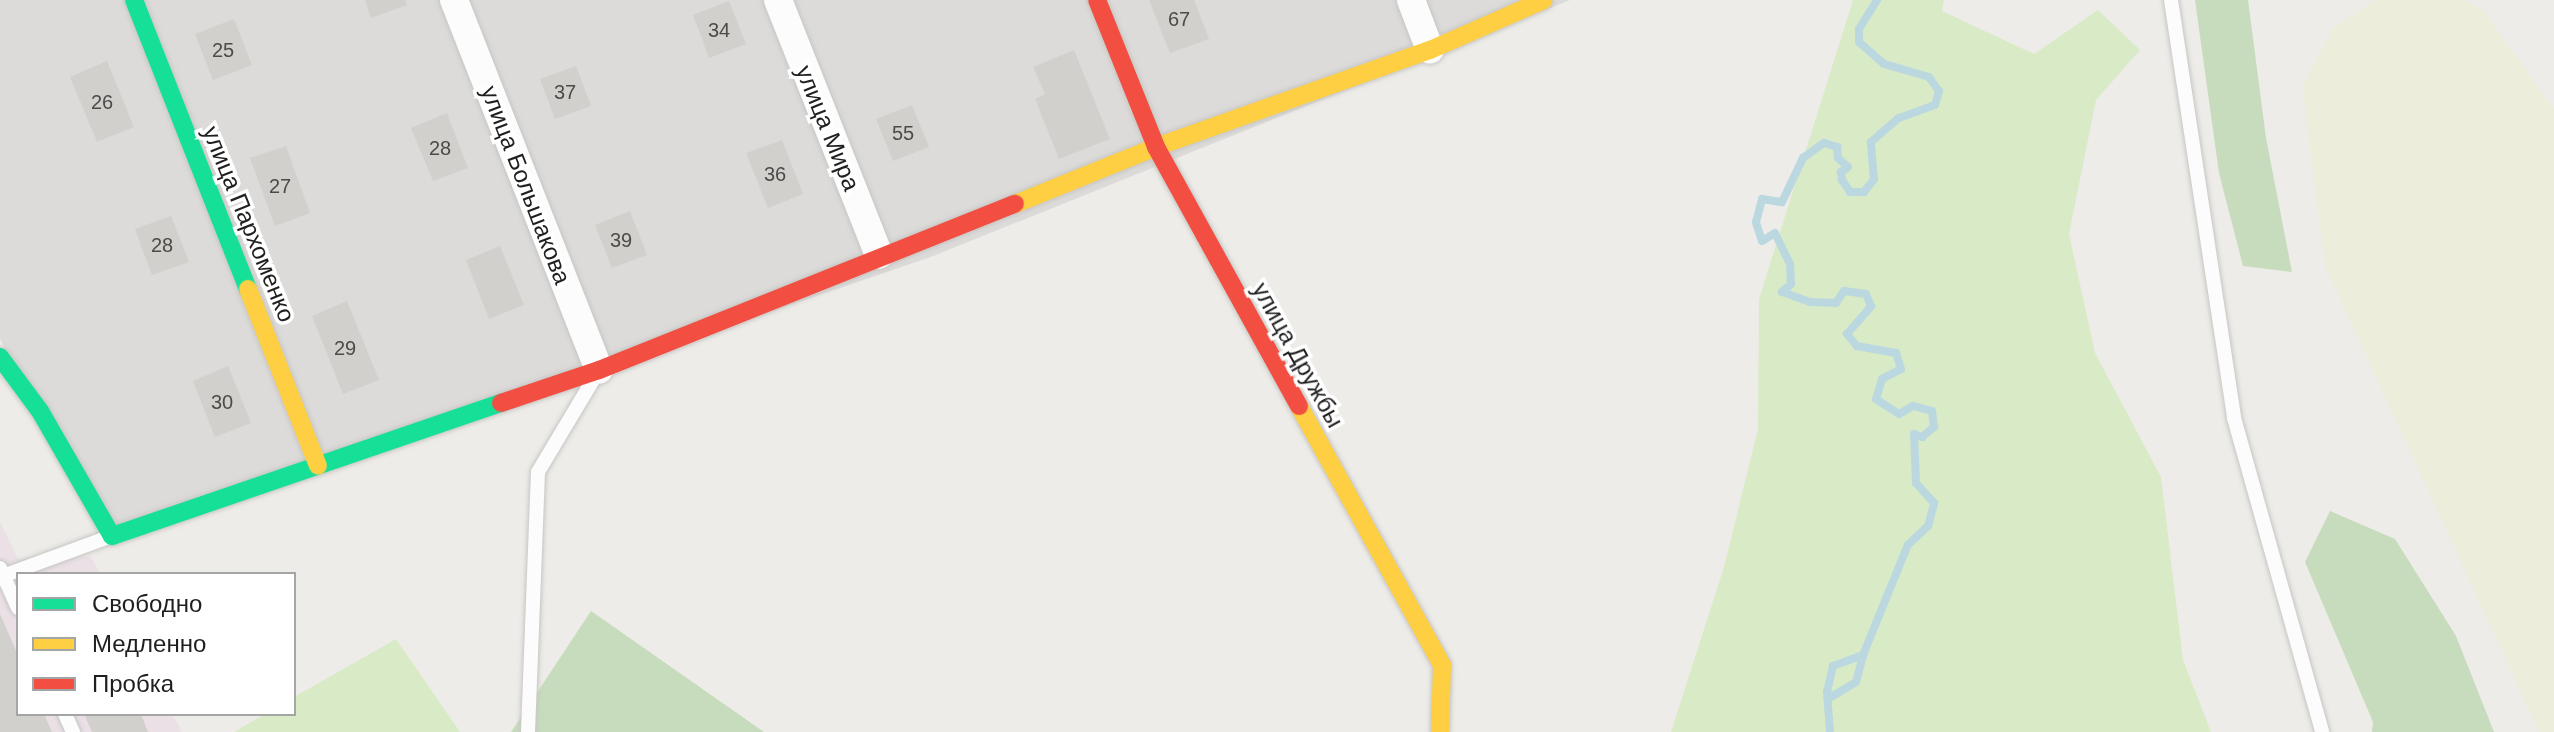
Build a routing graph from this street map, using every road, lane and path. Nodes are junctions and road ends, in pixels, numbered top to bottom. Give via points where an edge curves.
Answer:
1 (134, 0) edge
2 (454, 0) edge
3 (778, 0) edge
4 (1097, 0) edge
5 (1411, 0) edge
6 (1544, 0) edge
7 (2171, 0) edge
8 (1430, 50) junction
9 (1156, 147) junction
10 (879, 255) junction
11 (0, 357) edge
12 (599, 370) junction
13 (318, 466) junction
14 (112, 536) junction
15 (1, 573) edge
16 (16, 604) edge
17 (528, 732) edge
18 (1440, 732) edge
19 (2322, 732) edge

1 - 13 street, улица Пархоменко
2 - 12 street, улица Большакова
3 - 10 street, улица Мира
4 - 9 street, улица Дружбы
5 - 8 street
6 - 8 street
7 - 19 lane via 2234,418
8 - 9 street
9 - 10 street
9 - 18 street, улица Дружбы via 1442,665
10 - 12 street
11 - 14 street via 40,411
12 - 13 street
12 - 17 lane via 538,472
13 - 14 street
14 - 15 lane
15 - 16 lane

